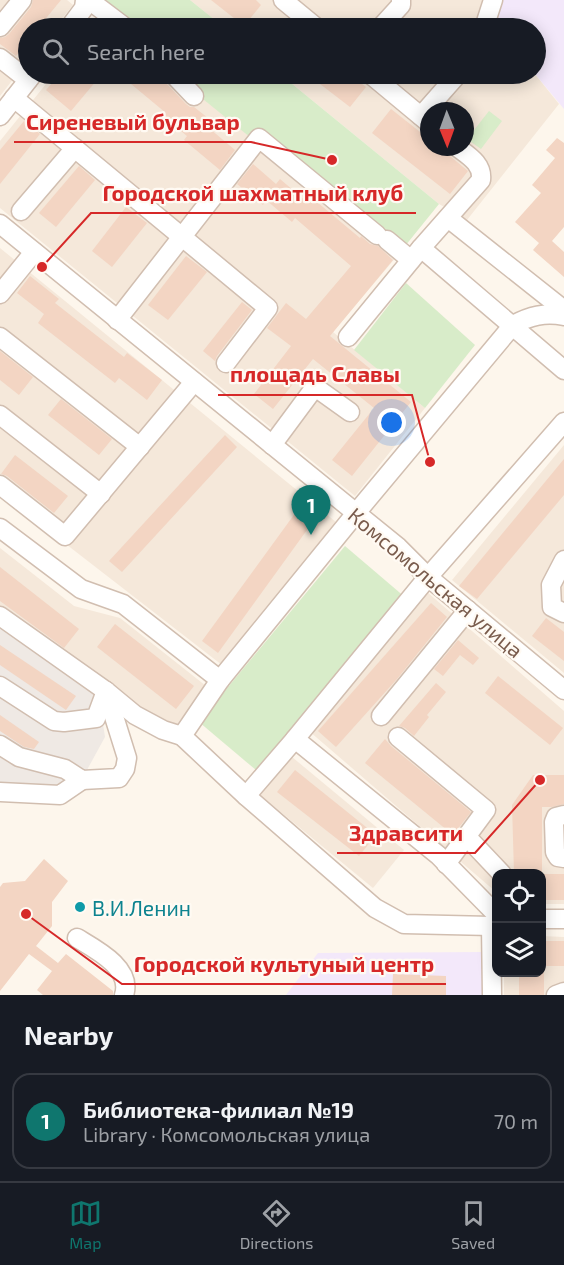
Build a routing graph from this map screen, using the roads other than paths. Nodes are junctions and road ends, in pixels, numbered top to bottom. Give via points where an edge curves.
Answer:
1 (22, 0) edge
2 (87, 0) edge
3 (283, 0) edge
4 (401, 0) edge
5 (493, 0) edge
6 (76, 18) edge
7 (112, 18) edge
8 (305, 18) edge
9 (389, 18) edge
10 (487, 18) edge
11 (0, 27) edge
12 (0, 58) edge
13 (18, 69) edge
14 (25, 84) edge
15 (183, 84) edge
16 (382, 84) edge
17 (451, 84) edge
18 (194, 96) dead end
19 (14, 98) junction
20 (438, 102) edge
21 (0, 116) edge
22 (420, 116) edge
23 (75, 148) junction
24 (469, 156) edge
25 (21, 211) dead end
26 (448, 218) junction
27 (0, 224) edge
28 (183, 237) junction
29 (34, 252) junction
30 (416, 254) junction
31 (0, 294) edge
32 (564, 310) edge
33 (564, 316) edge
34 (117, 320) junction
35 (513, 325) junction
36 (0, 337) edge
37 (348, 337) dead end
38 (226, 363) dead end
39 (564, 370) edge
40 (194, 382) junction
41 (350, 412) dead end
42 (0, 415) edge
43 (564, 422) edge
44 (272, 445) junction
45 (140, 447) junction
46 (0, 485) edge
47 (101, 494) junction
48 (356, 513) junction
49 (0, 528) edge
50 (564, 560) edge
51 (428, 577) junction
52 (468, 610) junction
53 (564, 613) edge
54 (0, 616) edge
55 (220, 680) junction
56 (0, 686) edge
57 (564, 690) edge
58 (106, 691) junction
59 (381, 717) dead end
60 (182, 736) junction
61 (398, 737) dead end
62 (295, 739) junction
63 (0, 745) edge
64 (82, 780) junction
65 (0, 792) edge
66 (246, 796) junction
67 (564, 815) edge
68 (467, 837) junction
69 (564, 858) edge
70 (446, 864) junction
71 (498, 869) edge
72 (492, 917) edge
73 (546, 919) edge
74 (564, 919) edge
75 (492, 920) edge
76 (495, 923) edge
77 (77, 938) dead end
78 (564, 992) edge
79 (124, 995) edge
80 (492, 995) edge
81 (556, 995) edge

1 - 11 street
2 - 6 street
2 - 7 street
3 - 8 street
4 - 9 street
5 - 10 street
12 - 13 street
14 - 19 street
15 - 18 street
16 - 22 street
17 - 20 street
19 - 21 street
19 - 23 street
23 - 25 street
23 - 28 street
24 - 26 street via 478,164 481,180
26 - 30 street
26 - 32 street
27 - 29 street, Комсомольская улица
28 - 30 street via 259,138 382,238
28 - 34 street
28 - 38 street via 268,308
29 - 31 street
29 - 34 street, Комсомольская улица
30 - 35 street
30 - 37 street
33 - 35 street via 537,315
34 - 40 street, Комсомольская улица
35 - 39 street
35 - 48 street
36 - 45 street
40 - 44 street, Комсомольская улица
40 - 45 street
41 - 44 street via 315,387
42 - 47 street
43 - 51 street
44 - 48 street, Комсомольская улица
45 - 47 street
46 - 47 street via 65,536
48 - 51 street, Комсомольская улица
48 - 55 street
49 - 55 street via 81,589 123,604
50 - 53 street via 550,585 552,607
51 - 52 street, Комсомольская улица
51 - 62 street
52 - 57 street, Комсомольская улица
52 - 59 street
54 - 58 street
55 - 60 street
56 - 58 street via 54,721 64,722 96,718
58 - 60 street via 135,715
58 - 64 street via 127,758 125,769 119,778
60 - 66 street
61 - 68 street via 486,810
62 - 66 street
62 - 70 street
63 - 64 street via 19,757 65,769
64 - 65 street via 60,795
66 - 75 street via 375,908 404,924
67 - 69 street via 554,822 555,852
68 - 70 street
68 - 71 street
70 - 72 street
73 - 74 street
76 - 80 street
77 - 79 street via 113,961 122,975
78 - 81 street

